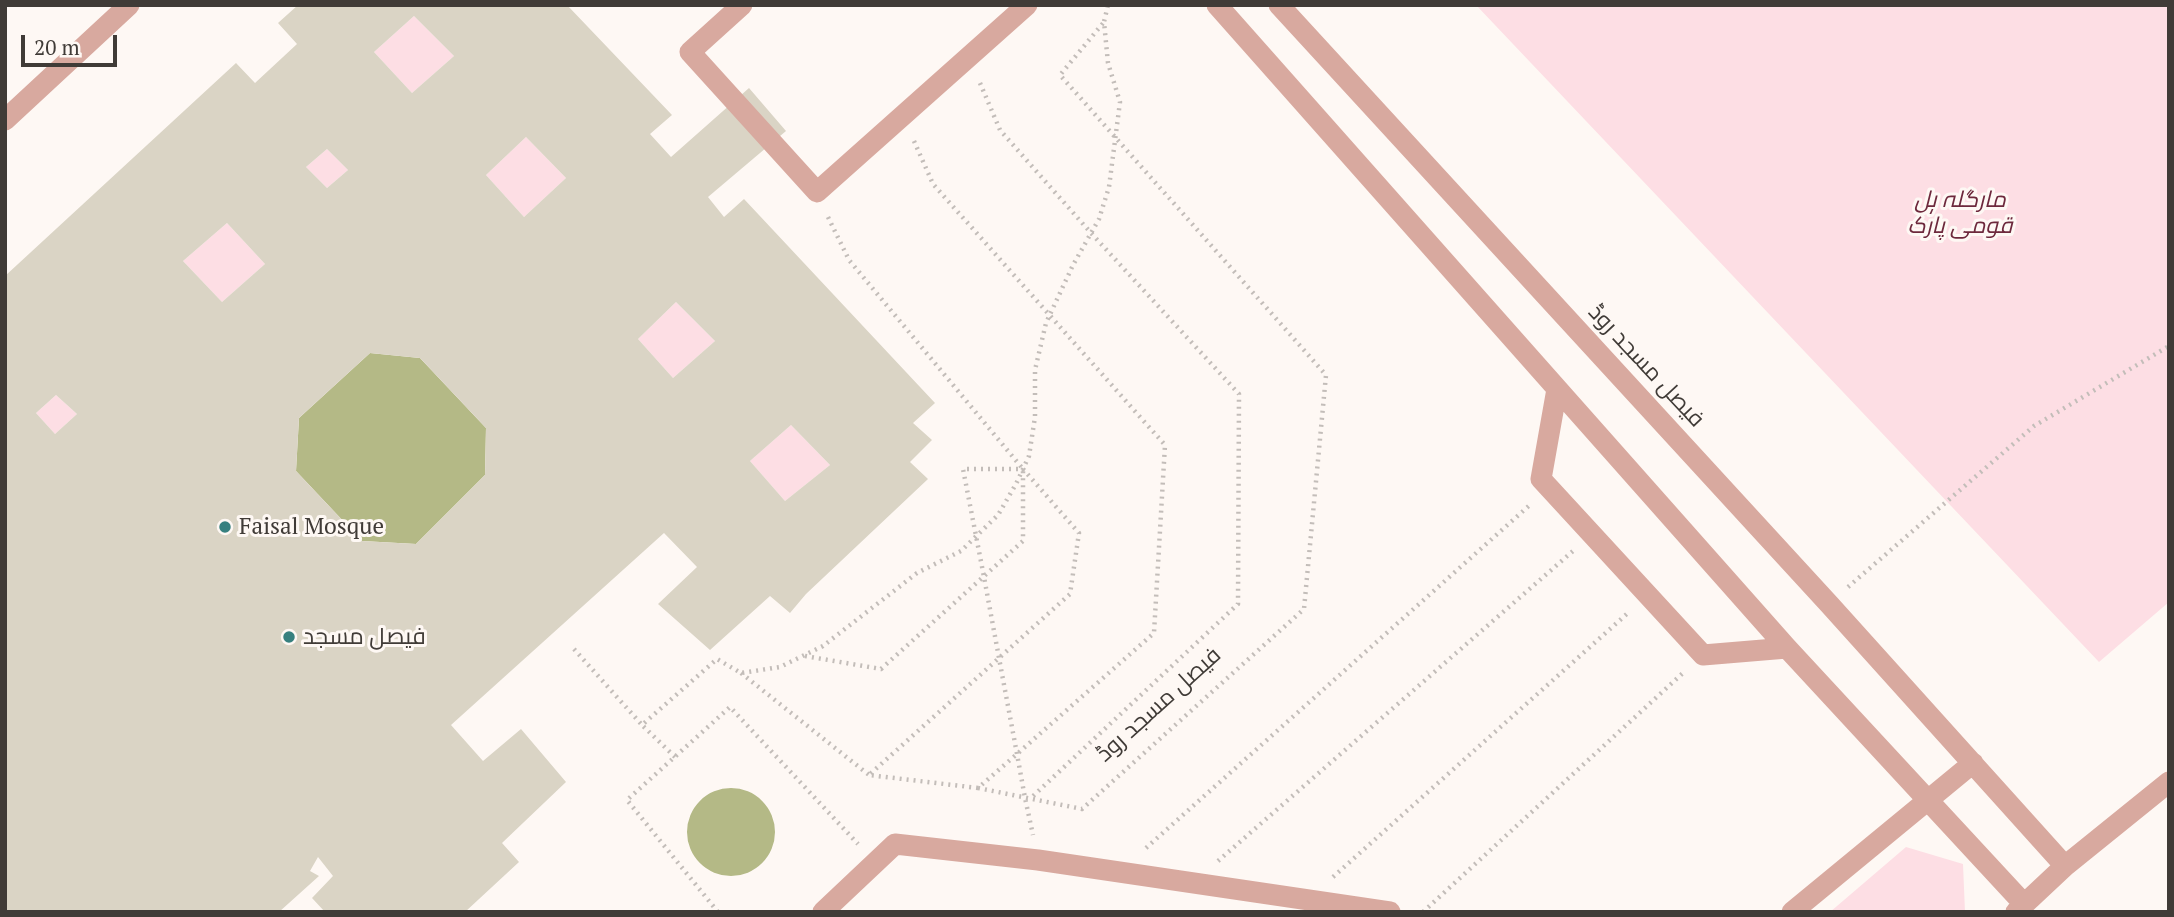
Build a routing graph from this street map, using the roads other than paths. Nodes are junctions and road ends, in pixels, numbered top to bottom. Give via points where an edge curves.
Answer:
1 (129, 5) edge
2 (742, 5) edge
3 (1027, 5) edge
4 (1217, 5) edge
5 (1279, 5) edge
6 (5, 120) edge
7 (1557, 389) junction
8 (1787, 648) junction
9 (1973, 763) junction
10 (2169, 782) edge
11 (1927, 800) junction
12 (2065, 866) junction
13 (2020, 908) edge
14 (823, 912) edge
15 (1390, 912) edge
16 (1792, 912) edge

1 - 6 street
2 - 3 street via 690,52 817,192
4 - 7 street
5 - 9 street, فیصل مسجد روڈ
7 - 8 street
7 - 8 street via 1541,479 1703,655
8 - 11 street
9 - 11 street
9 - 12 street, فیصل مسجد روڈ
10 - 12 street
11 - 13 street
11 - 16 street
12 - 13 street
14 - 15 street via 895,844

